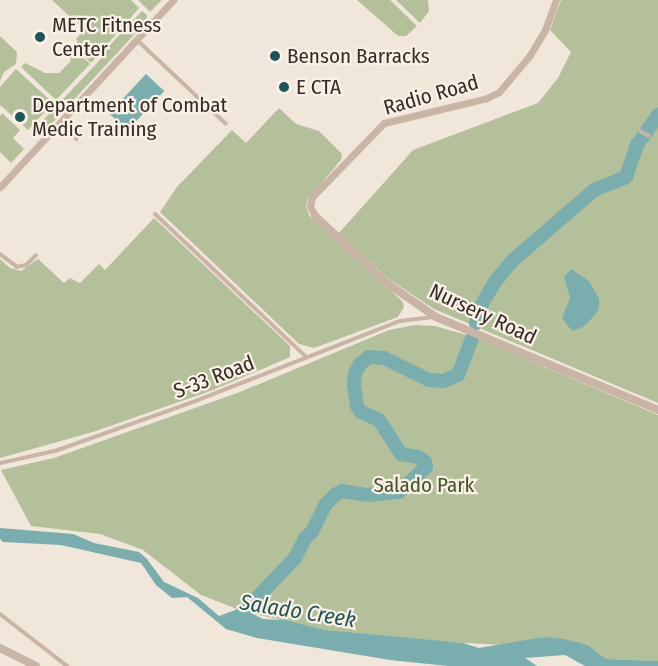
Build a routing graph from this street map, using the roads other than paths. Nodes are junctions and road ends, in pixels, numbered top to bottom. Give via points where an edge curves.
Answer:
1 (173, 0) edge
2 (556, 0) edge
3 (137, 40) junction
4 (59, 124) junction
5 (226, 124) dead end
6 (640, 131) dead end
7 (649, 136) dead end
8 (76, 138) dead end
9 (0, 187) edge
10 (155, 214) dead end
11 (315, 216) joint
12 (0, 254) edge
13 (36, 255) dead end
14 (436, 317) junction
15 (306, 357) junction
16 (657, 410) edge
17 (0, 464) edge
18 (0, 614) edge
19 (0, 648) edge
20 (36, 666) edge
21 (67, 666) edge

1 - 3 street
2 - 11 street, Radio Road via 540,38 499,92 384,123 312,197 310,206
3 - 4 street
3 - 5 lane
4 - 8 lane
4 - 9 street
6 - 7 lane
10 - 15 lane
11 - 14 street, Nursery Road via 388,285
12 - 13 lane via 20,267
14 - 15 lane, S-33 Road via 400,321
14 - 16 street, Nursery Road
15 - 17 lane, S-33 Road via 55,451
18 - 21 lane
19 - 20 street

